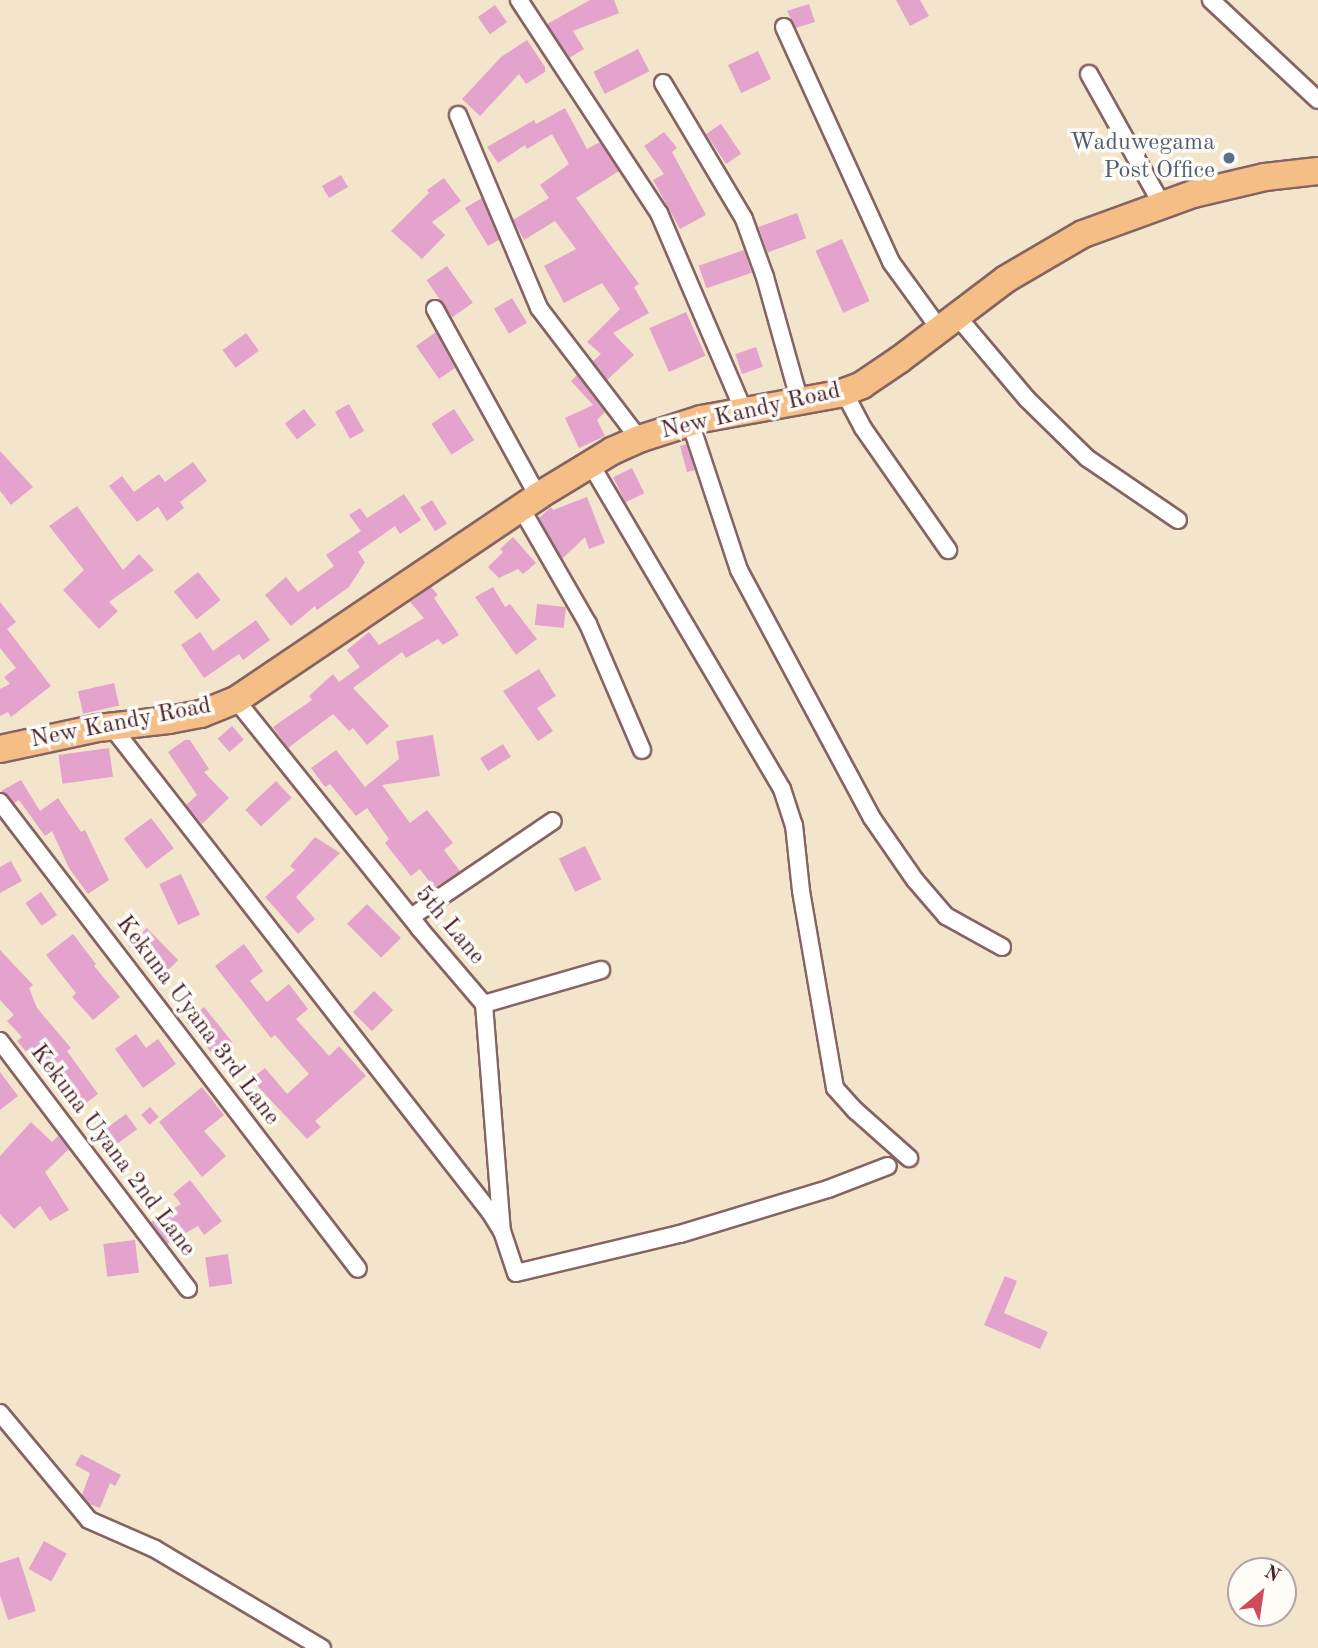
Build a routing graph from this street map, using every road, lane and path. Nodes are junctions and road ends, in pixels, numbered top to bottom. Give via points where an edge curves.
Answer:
1 (519, 0) edge
2 (1211, 0) edge
3 (784, 27) dead end
4 (1089, 74) dead end
5 (663, 83) dead end
6 (1318, 100) edge
7 (458, 115) dead end
8 (1318, 171) edge
9 (1161, 203) junction
10 (435, 309) dead end
11 (947, 322) junction
12 (844, 392) junction
13 (800, 402) junction
14 (744, 411) junction
15 (690, 422) junction
16 (639, 439) junction
17 (590, 463) junction
18 (530, 502) junction
19 (1178, 520) dead end
20 (948, 550) dead end
21 (236, 700) junction
22 (113, 726) junction
23 (0, 749) edge
24 (642, 750) dead end
25 (0, 802) edge
26 (553, 821) dead end
27 (411, 917) junction
28 (1002, 947) dead end
29 (601, 970) dead end
30 (484, 1004) junction
31 (0, 1041) edge
32 (909, 1158) dead end
33 (888, 1166) dead end
34 (502, 1231) junction
35 (358, 1269) dead end
36 (188, 1289) dead end
37 (0, 1413) edge
38 (322, 1648) edge

1 - 14 street via 659,213
2 - 6 street
3 - 11 street via 891,262
4 - 9 street
5 - 13 street via 744,219
7 - 16 street via 540,308
8 - 9 main road, New Kandy Road via 1265,177
9 - 11 main road, New Kandy Road via 1048,252
10 - 18 street
11 - 12 main road, New Kandy Road via 899,360
11 - 19 street via 1087,458
12 - 13 main road, New Kandy Road
12 - 20 street via 863,428
13 - 14 main road, New Kandy Road
14 - 15 main road, New Kandy Road
15 - 16 main road, New Kandy Road
15 - 28 street via 739,570 872,818 946,916
16 - 17 main road, New Kandy Road
17 - 18 main road, New Kandy Road
17 - 32 street via 782,789 794,825 835,1087
18 - 21 main road, New Kandy Road
18 - 24 street
21 - 22 main road, New Kandy Road via 201,713
21 - 27 street, 5th Lane
22 - 23 main road, New Kandy Road
22 - 34 street
25 - 35 street, Kekuna Uyana 3rd Lane
26 - 27 street
27 - 30 street, 5th Lane
29 - 30 street
30 - 34 street, 5th Lane
31 - 36 street, Kekuna Uyana 2nd Lane
33 - 34 street via 680,1234 516,1273
37 - 38 street via 89,1520 155,1549

